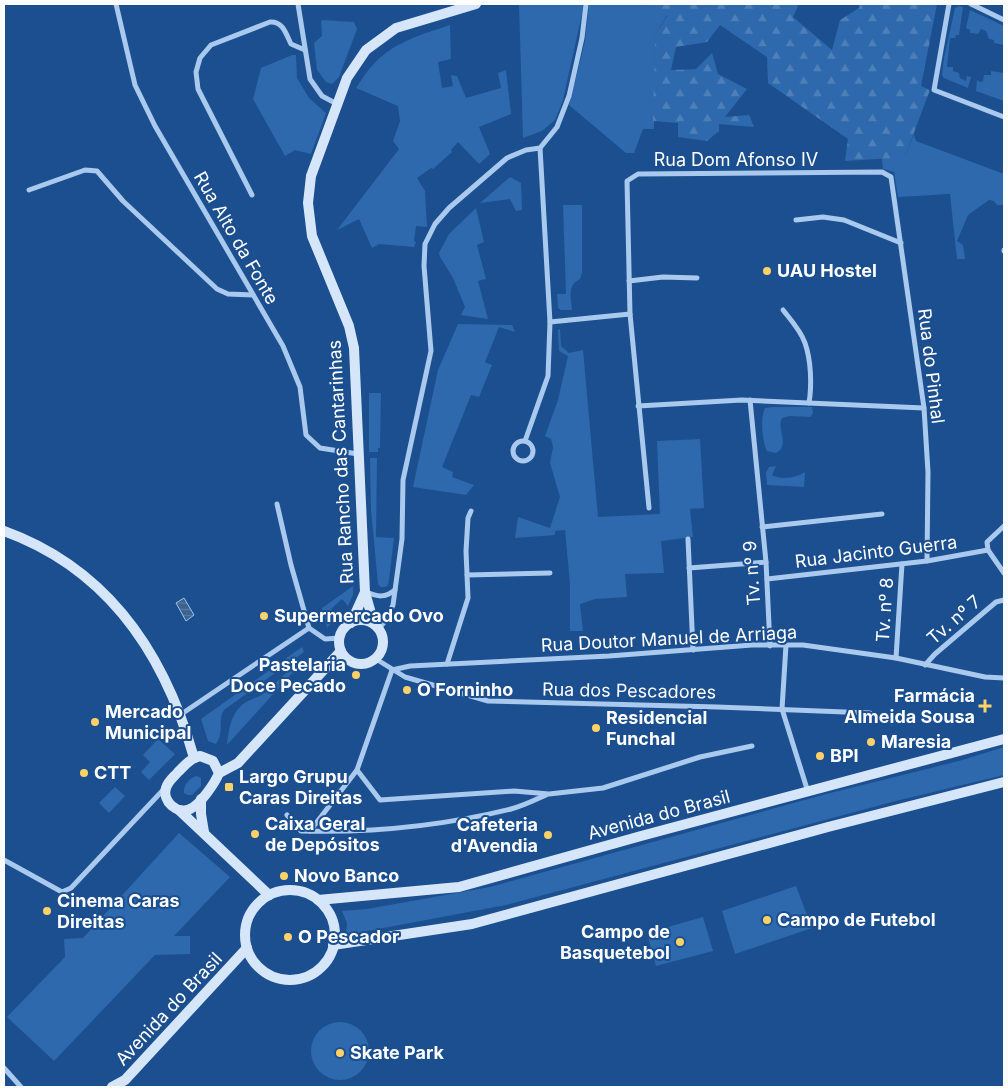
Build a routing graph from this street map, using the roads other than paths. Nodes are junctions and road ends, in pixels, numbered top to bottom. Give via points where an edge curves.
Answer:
1 (116, 4) edge
2 (298, 4) edge
3 (476, 4) edge
4 (586, 4) edge
5 (949, 4) edge
6 (971, 4) edge
7 (1004, 20) edge
8 (305, 50) junction
9 (338, 104) junction
10 (1004, 118) edge
11 (540, 148) junction
12 (891, 177) joint
13 (29, 190) dead end
14 (252, 195) dead end
15 (796, 220) dead end
16 (901, 244) junction
17 (697, 278) dead end
18 (629, 281) junction
19 (253, 295) junction
20 (783, 310) dead end
21 (630, 314) junction
22 (550, 322) junction
23 (750, 400) junction
24 (809, 403) junction
25 (638, 406) junction
26 (924, 408) junction
27 (525, 441) junction
28 (358, 454) junction
29 (277, 504) dead end
30 (649, 508) dead end
31 (471, 511) dead end
32 (882, 514) dead end
33 (1004, 526) edge
34 (762, 527) junction
35 (4, 531) edge
36 (688, 539) dead end
37 (988, 550) junction
38 (927, 561) junction
39 (766, 562) junction
40 (902, 564) junction
41 (689, 568) junction
42 (550, 573) dead end
43 (1004, 574) edge
44 (468, 575) junction
45 (767, 579) junction
46 (395, 590) junction
47 (365, 592) junction
48 (1004, 600) edge
49 (351, 623) junction
50 (376, 626) junction
51 (309, 628) junction
52 (340, 638) junction
53 (786, 645) junction
54 (770, 646) junction
55 (693, 650) junction
56 (341, 651) junction
57 (896, 658) junction
58 (376, 659) junction
59 (447, 664) junction
60 (925, 665) junction
61 (392, 670) junction
62 (1004, 678) edge
63 (782, 709) junction
64 (870, 713) dead end
65 (180, 714) junction
66 (1004, 739) edge
67 (752, 746) dead end
68 (194, 758) junction
69 (357, 770) junction
70 (220, 773) junction
71 (1004, 782) edge
72 (166, 788) junction
73 (808, 792) junction
74 (549, 794) junction
75 (201, 799) junction
76 (178, 810) junction
77 (287, 815) dead end
78 (310, 831) junction
79 (204, 832) junction
80 (4, 860) edge
81 (269, 895) junction
82 (318, 900) junction
83 (333, 945) junction
84 (247, 948) junction
85 (4, 1068) edge
86 (21, 1087) edge
87 (112, 1087) edge

1 - 19 street, Rua Alto da Fonte via 135,85 155,126
2 - 8 street
3 - 9 main road, Rua Rancho das Cantarinhas via 396,28 366,50 347,78
4 - 11 street via 569,96 557,127
5 - 10 street via 934,90
6 - 7 street
8 - 9 street via 310,79 322,96
8 - 14 street via 291,44 282,26 275,21 211,45 200,58 196,72 198,89
9 - 28 main road, Rua Rancho das Cantarinhas via 311,176 308,204 312,236 349,326 354,348
11 - 22 street
11 - 46 street via 507,158 449,208 435,224 425,244 431,351 404,480 402,539
12 - 16 street, Rua do Pinhal
12 - 18 street, Rua Dom Afonso IV via 882,172 638,174 627,181
13 - 19 street via 85,170 98,171 119,197 217,289 228,294
15 - 16 street via 823,217 844,220
16 - 26 street, Rua do Pinhal
17 - 18 street
18 - 21 street, Rua Dom Afonso IV
19 - 28 street, Rua Alto da Fonte via 283,346 300,387 306,435 320,448
20 - 24 street via 805,344 812,389
21 - 22 street
21 - 25 street, Rua Dom Afonso IV
22 - 27 street via 548,376
23 - 24 street
23 - 25 street
23 - 34 street, Tv. nº 9
24 - 26 street
25 - 30 street, Rua Dom Afonso IV
26 - 38 street, Rua do Pinhal via 928,472
27 - 27 street via 518,443 513,450 515,457 522,462 529,460 534,453 532,446
28 - 47 main road, Rua Rancho das Cantarinhas
29 - 51 street
31 - 44 street via 466,551
32 - 34 street
33 - 37 street via 987,542
34 - 39 street, Tv. nº 9
35 - 65 main road via 71,565 110,599 152,654
36 - 41 street
37 - 38 street, Rua Jacinto Guerra
37 - 43 street
38 - 40 street, Rua Jacinto Guerra
39 - 41 street
39 - 45 street, Tv. nº 9
40 - 45 street, Rua Jacinto Guerra
40 - 57 street, Tv. nº 8
41 - 55 street
42 - 44 street
44 - 59 street via 468,598
45 - 54 street, Tv. nº 9
46 - 47 street via 382,597
46 - 50 street via 390,613
47 - 49 main road, Rua Rancho das Cantarinhas
47 - 50 main road, Rua Rancho das Cantarinhas
48 - 60 street, Tv. nº 7 via 996,602
49 - 50 main road via 363,620
49 - 52 main road
50 - 58 main road via 383,641
51 - 52 street via 326,638
51 - 65 street
52 - 56 main road
53 - 54 street, Rua Doutor Manuel de Arriaga
53 - 57 street, Rua Doutor Manuel de Arriaga
53 - 63 street
54 - 55 street, Rua Doutor Manuel de Arriaga
55 - 59 street, Rua Doutor Manuel de Arriaga
56 - 58 main road via 357,664
56 - 70 main road via 238,763
57 - 60 street, Rua Doutor Manuel de Arriaga
58 - 61 street, Rua dos Pescadores
59 - 61 street, Rua Doutor Manuel de Arriaga
60 - 62 street, Rua Doutor Manuel de Arriaga
61 - 63 street, Rua dos Pescadores via 405,677 488,701
61 - 69 street
63 - 64 street, Rua dos Pescadores
63 - 73 street
65 - 68 main road
66 - 73 main road, Avenida do Brasil
67 - 74 street via 700,757 603,788
68 - 70 main road via 200,756 213,761
68 - 72 main road
69 - 74 street via 380,800 514,791
69 - 78 street
70 - 75 main road
71 - 83 main road via 472,924
72 - 76 main road via 169,804
72 - 80 street via 71,888 62,892
73 - 82 main road, Avenida do Brasil via 459,887
74 - 78 street via 512,809 431,826
75 - 76 main road via 192,808
75 - 79 main road
76 - 79 main road
77 - 78 street via 301,830
79 - 81 main road
81 - 82 main road via 294,890
81 - 84 main road via 247,920
82 - 83 main road via 330,915
83 - 84 main road via 322,966 294,980 264,972
84 - 87 main road, Avenida do Brasil via 126,1080
85 - 86 street

